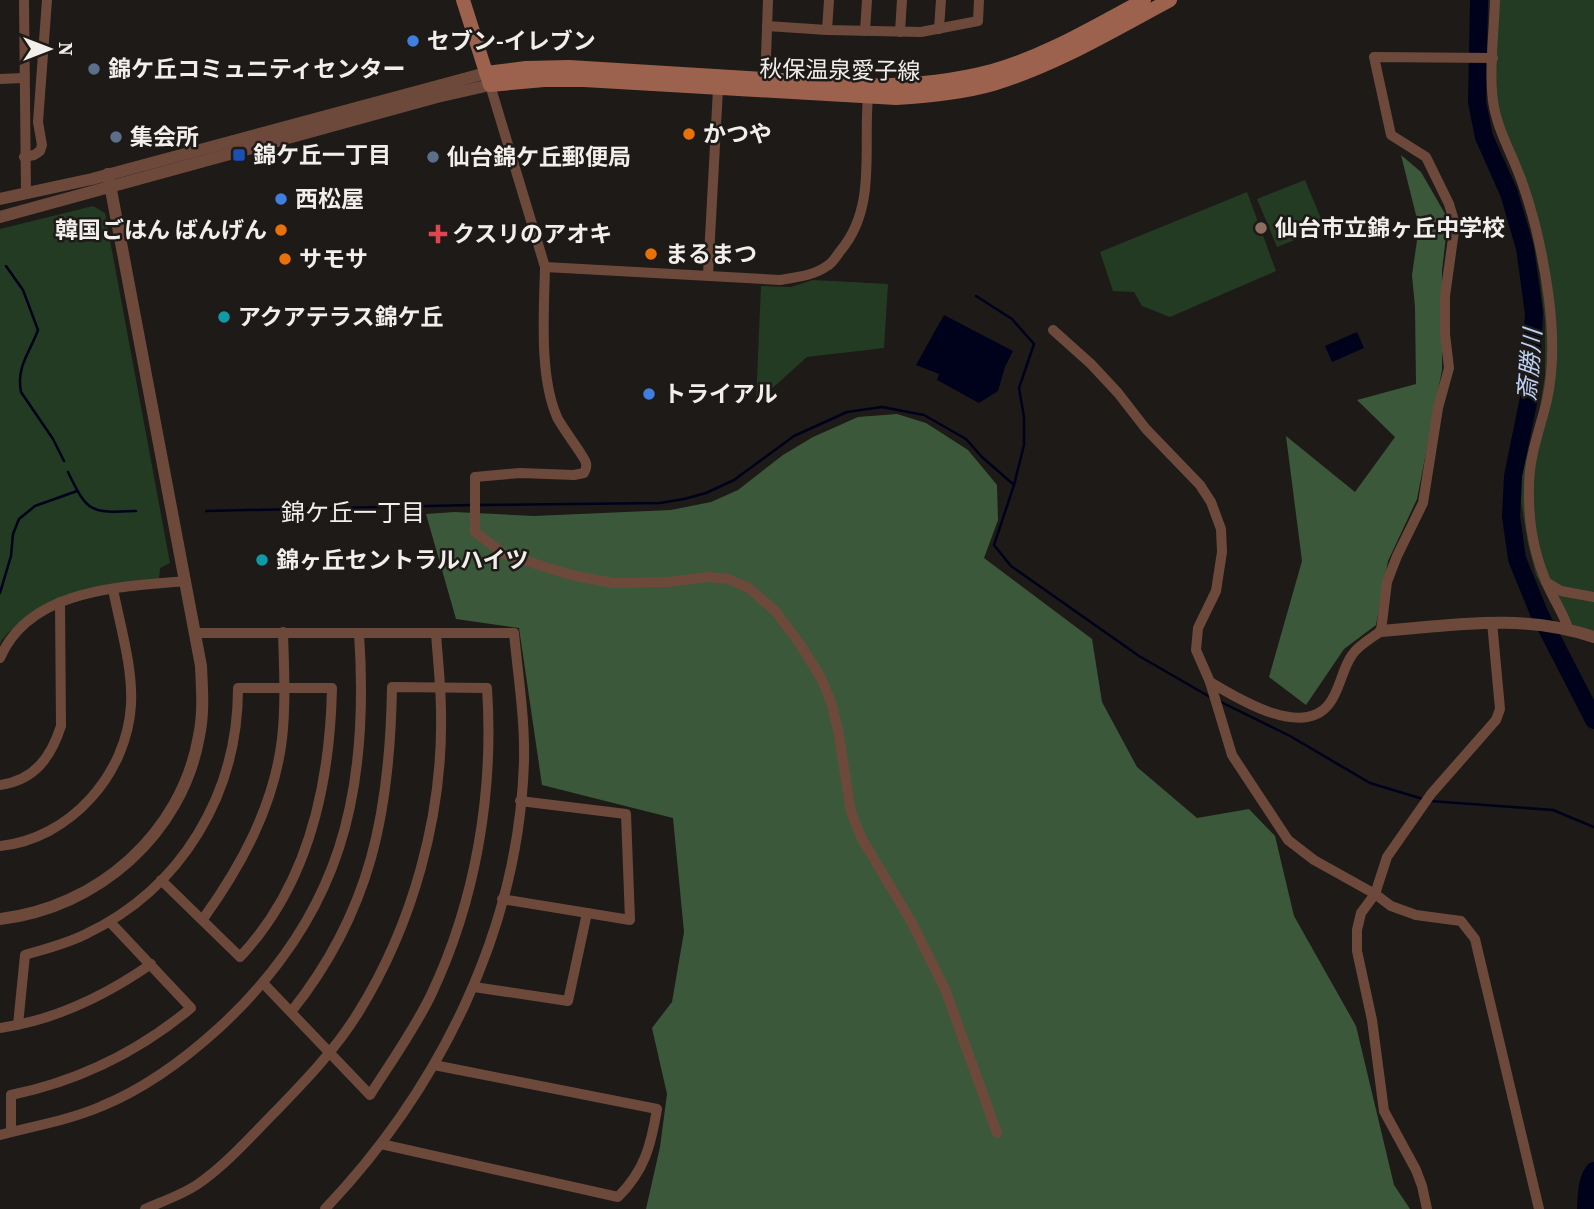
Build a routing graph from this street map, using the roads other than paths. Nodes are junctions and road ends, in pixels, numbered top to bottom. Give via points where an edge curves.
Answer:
1 (24, 0) edge
2 (47, 0) edge
3 (463, 0) edge
4 (768, 0) edge
5 (829, 0) edge
6 (867, 0) edge
7 (902, 0) edge
8 (941, 0) edge
9 (979, 0) edge
10 (1144, 0) edge
11 (1170, 0) edge
12 (1495, 0) edge
13 (767, 26) junction
14 (939, 29) junction
15 (827, 30) junction
16 (865, 32) junction
17 (900, 32) junction
18 (1491, 58) junction
19 (24, 78) junction
20 (0, 79) edge
21 (488, 79) junction
22 (765, 85) junction
23 (718, 89) junction
24 (868, 97) junction
25 (24, 157) junction
26 (109, 180) junction
27 (26, 194) junction
28 (0, 199) edge
29 (0, 217) edge
30 (545, 267) junction
31 (708, 275) junction
32 (1053, 330) dead end
33 (186, 581) junction
34 (1546, 582) junction
35 (113, 589) junction
36 (1594, 597) edge
37 (60, 602) junction
38 (1492, 622) junction
39 (1565, 627) junction
40 (1381, 631) junction
41 (283, 632) junction
42 (195, 633) junction
43 (359, 633) junction
44 (436, 634) junction
45 (1594, 636) edge
46 (0, 658) edge
47 (1211, 686) junction
48 (285, 687) junction
49 (440, 689) junction
50 (0, 785) edge
51 (520, 801) junction
52 (0, 846) edge
53 (161, 880) junction
54 (1375, 894) junction
55 (502, 899) junction
56 (587, 913) junction
57 (0, 919) edge
58 (203, 919) junction
59 (110, 922) junction
60 (151, 964) junction
61 (263, 983) junction
62 (474, 987) junction
63 (291, 1012) junction
64 (18, 1025) junction
65 (0, 1028) edge
66 (329, 1054) junction
67 (435, 1065) junction
68 (997, 1133) dead end
69 (5, 1134) edge
70 (381, 1144) junction
71 (145, 1209) edge
72 (325, 1209) edge
73 (1427, 1209) edge
74 (1539, 1209) edge

1 - 19 street
2 - 25 street via 38,122 42,145 34,155
3 - 21 main road
4 - 13 street
5 - 15 street
6 - 16 street
7 - 17 street
8 - 14 street
9 - 14 street via 978,21
10 - 22 main road, 秋保温泉愛子線 via 1040,53 993,71 948,81 895,85
11 - 24 main road, 秋保温泉愛子線 via 1057,61 992,84 926,96
12 - 18 street
13 - 15 street
13 - 22 street
14 - 17 street
15 - 16 street
16 - 17 street
18 - 34 street via 1493,101 1524,186 1549,302 1551,363 1547,398 1532,448 1529,486 1533,541
18 - 40 street via 1374,57 1391,135 1426,157 1455,224 1445,296 1449,368 1423,503 1387,582
19 - 20 street
19 - 25 street
21 - 22 main road, 秋保温泉愛子線 via 526,68 569,67
21 - 23 main road, 秋保温泉愛子線
21 - 26 street via 437,97
21 - 30 street
22 - 23 main road, 秋保温泉愛子線
22 - 24 main road, 秋保温泉愛子線
23 - 31 street
24 - 31 street via 860,220 828,266 780,280
25 - 27 street
26 - 27 street
26 - 29 street
26 - 33 street
27 - 28 street
30 - 31 street
30 - 68 street via 545,349 551,396 557,417 587,466 584,473 574,475 475,477 475,532 513,558 613,583 728,579 749,588 776,612 821,678 838,730 851,812 946,989
32 - 47 street via 1118,393 1211,502 1221,529 1220,574 1198,628 1196,650
33 - 35 street
33 - 42 street
34 - 36 street via 1561,591
34 - 39 street via 1561,608
35 - 37 street
35 - 52 street via 131,693 127,732 115,763 92,797 62,823 35,837
37 - 46 street via 24,626 9,640
37 - 50 street via 61,726 57,739 46,761 31,774
38 - 39 street
38 - 40 street
38 - 54 street via 1500,709 1496,720 1421,808 1387,857
39 - 45 street
40 - 47 street via 1353,653 1328,705 1306,716 1262,710
41 - 42 street
41 - 43 street
41 - 48 street
42 - 57 street via 203,693 199,738 180,792 157,831 96,887 40,912
43 - 44 street
43 - 61 street via 361,734 347,819 316,907
44 - 49 street
44 - 51 street via 514,633 524,761
47 - 54 street via 1232,755 1288,840
48 - 53 street via 238,688 230,759 219,792 189,848
48 - 58 street via 282,742 264,809 239,866
48 - 58 street via 332,688 328,762 309,836 290,884 240,957
49 - 63 street via 392,687 387,787 373,856 338,939
49 - 66 street via 438,780 417,878 374,984
49 - 66 street via 486,688 488,774 469,888 431,994 370,1095
51 - 55 street
51 - 56 street via 626,814 630,920
53 - 58 street
53 - 59 street
54 - 73 street via 1362,913 1357,951 1384,1111 1416,1170
54 - 74 street via 1416,915 1461,921 1475,939
55 - 56 street
55 - 62 street
56 - 62 street via 568,1001
59 - 60 street
59 - 64 street via 25,956
60 - 64 street via 101,995
60 - 69 street via 191,1008 166,1029 99,1068 12,1095
61 - 63 street
61 - 69 street via 195,1049 148,1083 102,1106
62 - 67 street
63 - 66 street
64 - 65 street
66 - 71 street via 215,1170
67 - 70 street
67 - 70 street via 657,1109 643,1166 618,1197
70 - 72 street

